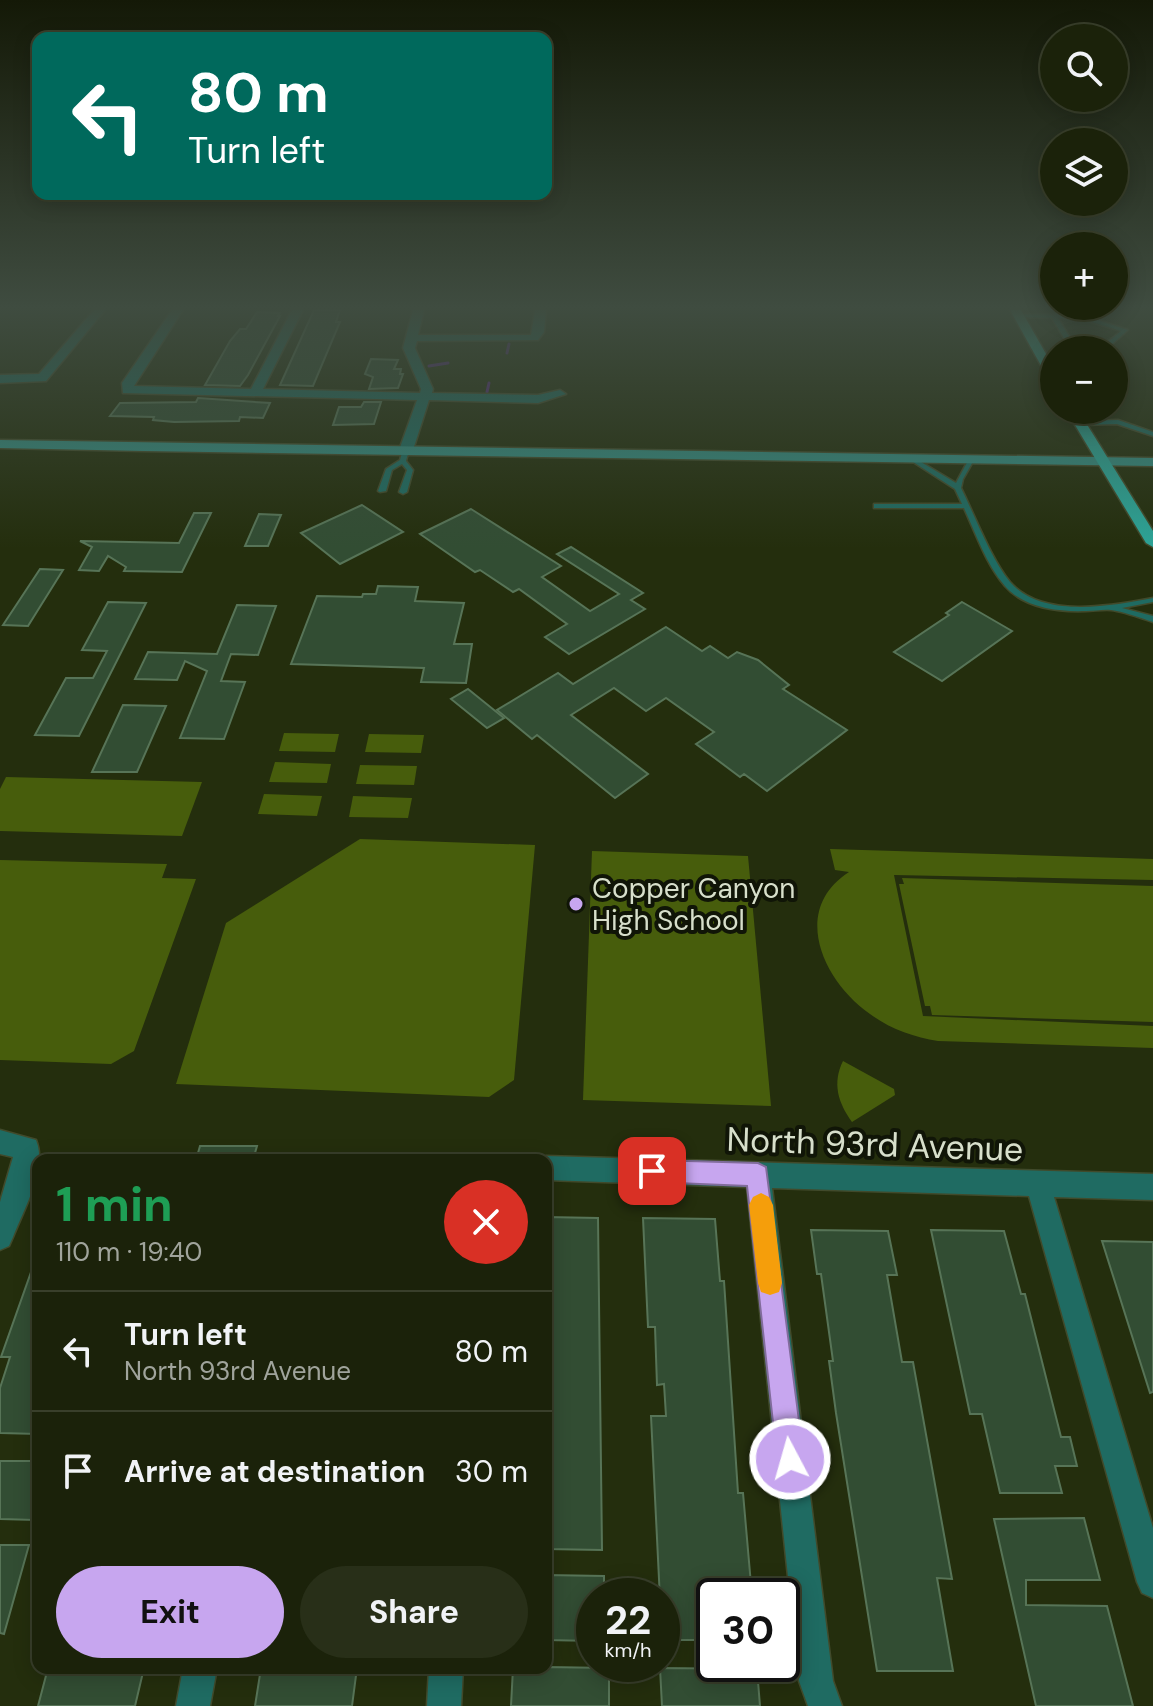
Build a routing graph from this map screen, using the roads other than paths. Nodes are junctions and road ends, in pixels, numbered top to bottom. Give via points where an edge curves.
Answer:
1 (127, 390) edge
2 (257, 390) edge
3 (424, 390) edge
4 (255, 393) junction
5 (560, 394) dead end
6 (424, 397) junction
7 (1080, 424) edge
8 (1124, 424) edge
9 (1153, 434) edge
10 (0, 444) edge
11 (404, 457) junction
12 (909, 457) junction
13 (972, 458) junction
14 (1101, 461) junction
15 (1153, 462) edge
16 (958, 488) junction
17 (382, 491) dead end
18 (403, 492) dead end
19 (877, 506) dead end
20 (967, 506) junction
21 (1153, 543) edge
22 (1153, 600) edge
23 (1114, 608) junction
24 (1153, 619) edge
25 (0, 1142) edge
26 (552, 1168) edge
27 (758, 1175) junction
28 (1038, 1184) junction
29 (1153, 1187) edge
30 (0, 1237) edge
31 (1153, 1582) edge
32 (199, 1674) edge
33 (446, 1674) edge
34 (193, 1706) edge
35 (444, 1706) edge
36 (825, 1706) edge

1 - 4 street
2 - 4 street
3 - 6 street
4 - 6 street
5 - 6 street via 538,399
6 - 11 street
7 - 14 main road
8 - 9 lane
10 - 11 main road
11 - 12 main road
11 - 17 lane via 389,469
11 - 18 lane via 410,470
12 - 13 main road
12 - 16 lane
13 - 14 main road
13 - 16 lane
14 - 15 main road
14 - 21 main road
16 - 20 lane
19 - 20 lane
20 - 23 lane via 1008,585 1028,601 1044,607
22 - 23 lane
23 - 24 lane
25 - 30 street via 27,1149
26 - 27 street, North 93rd Avenue
27 - 28 street, North 93rd Avenue
27 - 36 street via 816,1681
28 - 29 street, North 93rd Avenue
28 - 31 street
32 - 34 street
33 - 35 street

